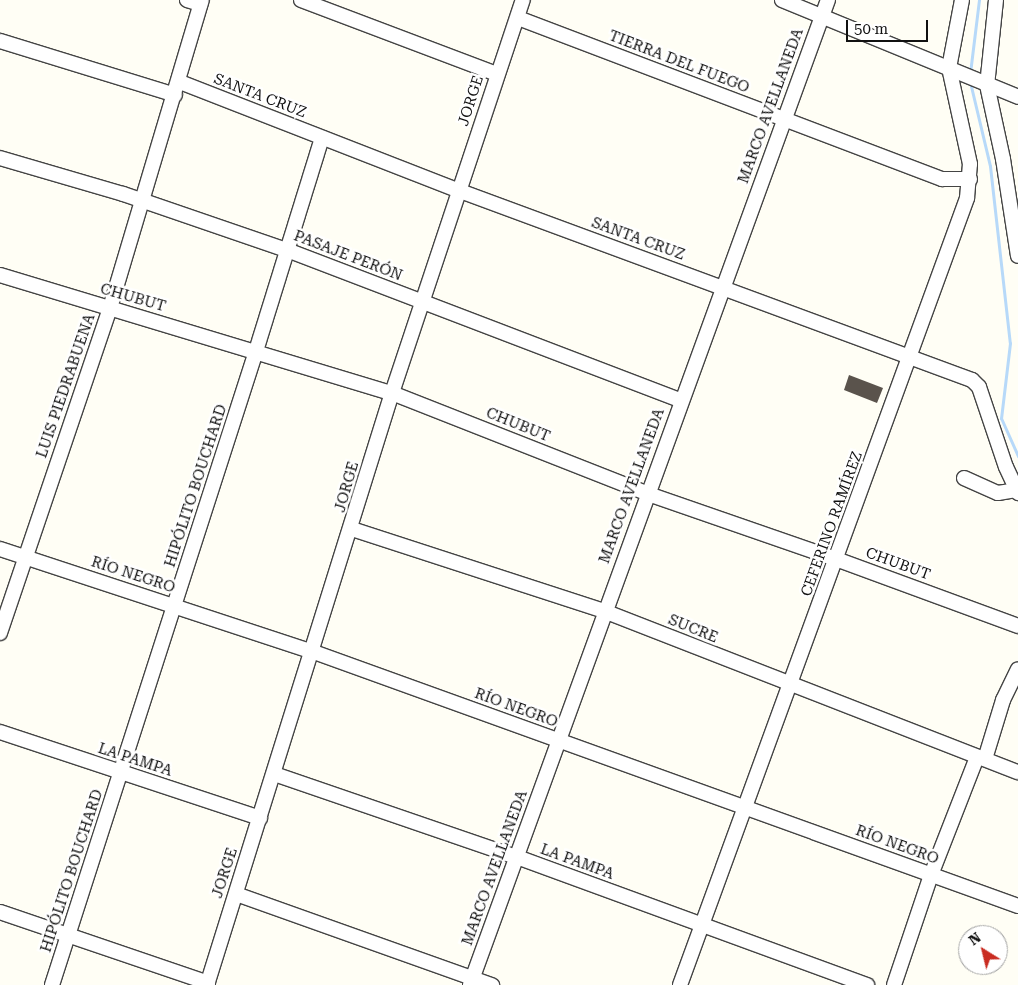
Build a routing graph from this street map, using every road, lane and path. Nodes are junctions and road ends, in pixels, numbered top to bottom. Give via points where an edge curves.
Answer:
1 (302, 0) edge
2 (523, 0) edge
3 (782, 0) edge
4 (828, 0) edge
5 (962, 0) edge
6 (996, 0) edge
7 (196, 1) edge
8 (822, 16) junction
9 (518, 18) junction
10 (0, 42) edge
11 (953, 70) junction
12 (497, 74) junction
13 (983, 83) junction
14 (177, 89) junction
15 (1018, 97) edge
16 (784, 120) junction
17 (322, 138) junction
18 (0, 158) edge
19 (970, 179) junction
20 (460, 191) junction
21 (141, 200) junction
22 (287, 250) junction
23 (1018, 256) edge
24 (0, 275) edge
25 (722, 287) junction
26 (422, 302) junction
27 (110, 308) junction
28 (256, 351) junction
29 (910, 358) junction
30 (392, 393) junction
31 (680, 400) junction
32 (964, 478) dead end
33 (1017, 491) edge
34 (648, 494) junction
35 (352, 529) junction
36 (0, 549) edge
37 (25, 557) junction
38 (836, 559) junction
39 (175, 606) junction
40 (604, 611) junction
41 (1018, 626) edge
42 (0, 633) edge
43 (311, 651) junction
44 (1018, 669) edge
45 (792, 685) junction
46 (0, 732) edge
47 (557, 740) junction
48 (981, 758) junction
49 (122, 772) junction
50 (1018, 772) edge
51 (274, 774) junction
52 (744, 808) junction
53 (260, 818) junction
54 (517, 858) junction
55 (930, 875) junction
56 (236, 894) junction
57 (1018, 906) edge
58 (0, 912) edge
59 (702, 926) junction
60 (69, 934) junction
61 (471, 982) edge
62 (207, 984) edge
63 (52, 985) edge
64 (492, 985) edge
65 (680, 985) edge
66 (867, 985) edge
67 (894, 985) edge

1 - 12 street
2 - 9 street, JORGE
3 - 8 street
4 - 8 street, MARCO AVELLANEDA
5 - 11 street
6 - 13 street
7 - 14 street, LUIS PIEDRABUENA
8 - 11 street
8 - 16 street, MARCO AVELLANEDA
9 - 12 street, JORGE
9 - 16 street, TIERRA DEL FUEGO
10 - 14 street, SANTA CRUZ
11 - 13 street
11 - 19 street, CEFERINO RAMÍREZ
12 - 20 street, JORGE
13 - 15 street
13 - 23 street via 1003,158
14 - 17 street, SANTA CRUZ
14 - 21 street, LUIS PIEDRABUENA
16 - 19 street, TIERRA DEL FUEGO via 942,179
16 - 25 street, MARCO AVELLANEDA
17 - 20 street, SANTA CRUZ
17 - 22 street, HIPÓLITO BOUCHARD
18 - 21 street, PASAJE PERÓN
19 - 29 street, CEFERINO RAMÍREZ via 967,198
20 - 25 street, SANTA CRUZ
20 - 26 street, JORGE
21 - 22 street, PASAJE PERÓN
21 - 27 street, LUIS PIEDRABUENA
22 - 26 street, PASAJE PERÓN
22 - 28 street, HIPÓLITO BOUCHARD
24 - 27 street, CHUBUT
25 - 29 street, SANTA CRUZ
25 - 31 street, MARCO AVELLANEDA
26 - 30 street, JORGE
26 - 31 street, PASAJE PERÓN
27 - 28 street, CHUBUT
27 - 37 street, LUIS PIEDRABUENA
28 - 30 street, CHUBUT
28 - 39 street, HIPÓLITO BOUCHARD
29 - 33 street, SANTA CRUZ via 972,380 979,387
29 - 38 street, CEFERINO RAMÍREZ
30 - 34 street, CHUBUT
30 - 35 street, JORGE
31 - 34 street, MARCO AVELLANEDA
32 - 33 street via 998,493
34 - 38 street, CHUBUT
34 - 40 street, MARCO AVELLANEDA
35 - 40 street, SUCRE
35 - 43 street, JORGE
36 - 37 street, RÍO NEGRO
37 - 39 street, RÍO NEGRO
37 - 42 street, LUIS PIEDRABUENA
38 - 41 street, CHUBUT
38 - 45 street, CEFERINO RAMÍREZ
39 - 43 street, RÍO NEGRO
39 - 49 street, HIPÓLITO BOUCHARD
40 - 45 street, SUCRE
40 - 47 street, MARCO AVELLANEDA
43 - 47 street, RÍO NEGRO
43 - 51 street, JORGE
44 - 48 street
45 - 48 street, SUCRE
45 - 52 street, CEFERINO RAMÍREZ
46 - 49 street, LA PAMPA
47 - 52 street, RÍO NEGRO
47 - 54 street, MARCO AVELLANEDA
48 - 50 street, SUCRE
48 - 55 street
49 - 53 street, LA PAMPA
49 - 60 street, HIPÓLITO BOUCHARD
51 - 53 street, JORGE
51 - 54 street, LA PAMPA
52 - 55 street, RÍO NEGRO
52 - 59 street, CEFERINO RAMÍREZ
53 - 56 street, JORGE
54 - 59 street, LA PAMPA
54 - 61 street, MARCO AVELLANEDA
55 - 57 street, RÍO NEGRO
55 - 67 street
56 - 61 street
56 - 62 street, JORGE
58 - 60 street
59 - 65 street, CEFERINO RAMÍREZ
59 - 66 street, LA PAMPA
60 - 62 street
60 - 63 street, HIPÓLITO BOUCHARD
61 - 64 street

